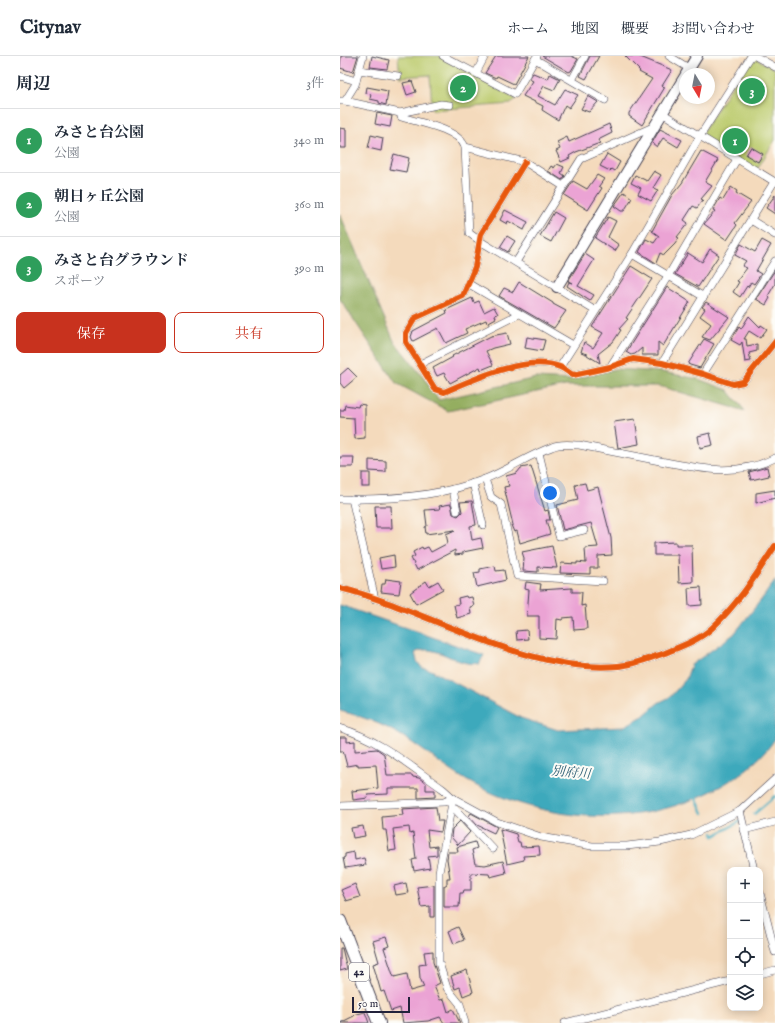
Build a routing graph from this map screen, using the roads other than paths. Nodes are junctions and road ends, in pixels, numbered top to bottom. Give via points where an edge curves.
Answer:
1 (363, 56) edge
2 (443, 56) edge
3 (485, 56) edge
4 (585, 56) edge
5 (669, 56) edge
6 (698, 56) edge
7 (751, 56) edge
8 (755, 56) edge
9 (536, 57) edge
10 (775, 67) edge
11 (682, 68) edge
12 (690, 68) edge
13 (359, 70) junction
14 (476, 73) junction
15 (340, 76) edge
16 (398, 76) dead end
17 (572, 80) junction
18 (356, 81) junction
19 (679, 86) edge
20 (605, 100) dead end
21 (343, 101) edge
22 (450, 105) dead end
23 (400, 113) junction
24 (662, 113) junction
25 (653, 127) junction
26 (700, 136) junction
27 (465, 147) junction
28 (737, 159) junction
29 (525, 162) junction
30 (774, 182) edge
31 (563, 186) junction
32 (751, 220) junction
33 (775, 235) edge
34 (480, 242) junction
35 (632, 254) junction
36 (775, 261) edge
37 (516, 262) junction
38 (668, 276) junction
39 (469, 284) junction
40 (557, 287) junction
41 (704, 297) junction
42 (594, 310) junction
43 (519, 314) junction
44 (775, 342) edge
45 (573, 345) junction
46 (420, 364) junction
47 (662, 364) junction
48 (560, 367) junction
49 (610, 367) junction
50 (703, 374) junction
51 (539, 453) junction
52 (775, 458) edge
53 (485, 479) junction
54 (473, 483) junction
55 (453, 489) junction
56 (340, 499) edge
57 (352, 499) junction
58 (457, 511) dead end
59 (483, 525) dead end
60 (584, 530) dead end
61 (775, 546) edge
62 (603, 581) dead end
63 (340, 588) edge
64 (375, 599) junction
65 (340, 728) edge
66 (775, 779) edge
67 (452, 802) junction
68 (340, 806) edge
69 (740, 811) junction
70 (775, 822) edge
71 (744, 830) junction
72 (492, 849) dead end
73 (753, 867) edge
74 (763, 903) edge
75 (340, 921) edge
76 (775, 952) edge
77 (775, 970) edge
78 (763, 973) edge
79 (727, 982) edge
80 (379, 1023) edge
81 (465, 1023) edge
82 (565, 1023) edge

1 - 13 street
2 - 14 street
3 - 14 street
4 - 17 street
5 - 11 street
6 - 12 street
7 - 26 street
8 - 10 street
9 - 14 street via 515,94
9 - 17 street
13 - 16 street
13 - 18 street
15 - 18 street
17 - 20 street
18 - 21 street
19 - 24 street
21 - 23 street
22 - 23 street via 441,104
23 - 27 street via 401,117 449,131 464,142
24 - 25 street
24 - 26 street
25 - 31 street via 581,159
25 - 40 street
26 - 28 street
26 - 35 street
27 - 29 street
27 - 34 street via 469,233
28 - 30 street
28 - 38 street
29 - 31 street
29 - 34 street via 481,234
30 - 32 street
31 - 37 street
32 - 33 street
32 - 41 street
34 - 37 street
34 - 39 street
35 - 38 street
35 - 42 street
36 - 50 street
37 - 40 street
38 - 41 street
38 - 49 street
39 - 43 street
39 - 46 street via 463,296 415,318 406,333 406,342
40 - 42 street
41 - 47 street
42 - 45 street
43 - 45 street
43 - 46 street
44 - 50 street via 743,382 733,384
45 - 48 street
46 - 48 street via 436,389 444,392 497,371 533,363
47 - 49 street via 633,359
47 - 50 street
48 - 49 street via 573,375
51 - 52 street via 553,446 579,445 715,470 740,469
51 - 53 street
51 - 60 street via 559,536
53 - 54 street
53 - 62 street via 491,496 501,504 518,576
54 - 55 street
54 - 59 street
55 - 57 street via 407,497
55 - 58 street
56 - 57 street
57 - 64 street
61 - 64 street via 748,589 712,628 691,643 651,658 619,666 570,664 536,657
63 - 64 street
65 - 67 street via 355,732 378,744 443,790
66 - 69 street
67 - 68 street
67 - 69 street via 497,822 541,837 592,846 627,846 691,835
67 - 72 street
67 - 81 street via 439,872 439,963 447,988 460,1004
69 - 71 street
70 - 71 street
71 - 73 street
74 - 76 street
75 - 80 main road, 42
77 - 78 street
79 - 82 street

